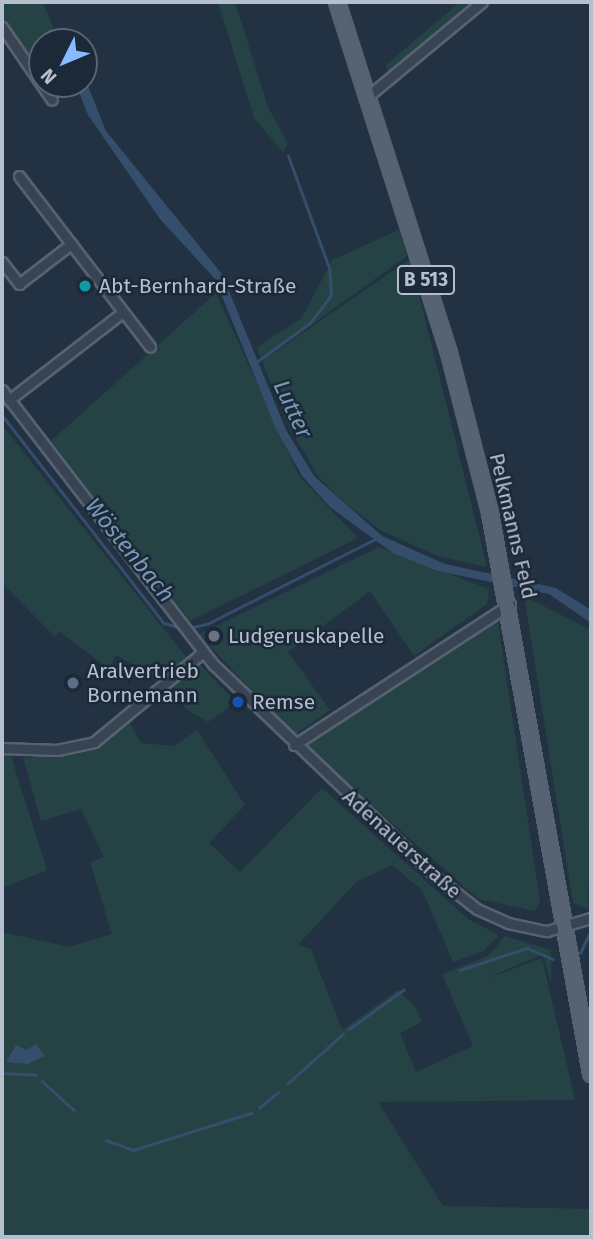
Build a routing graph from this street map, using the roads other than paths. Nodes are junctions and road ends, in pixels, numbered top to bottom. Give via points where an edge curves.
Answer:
1 (337, 2) edge
2 (482, 2) edge
3 (2, 27) edge
4 (367, 97) junction
5 (52, 100) dead end
6 (19, 176) dead end
7 (71, 244) junction
8 (2, 261) edge
9 (123, 312) junction
10 (150, 347) dead end
11 (2, 390) edge
12 (9, 400) junction
13 (508, 599) junction
14 (203, 652) junction
15 (294, 745) junction
16 (2, 748) edge
17 (591, 918) edge
18 (562, 928) junction
19 (591, 1074) edge

1 - 4 main road, Pelkmanns Feld / B 513
2 - 4 street
3 - 5 street
4 - 13 main road, Pelkmanns Feld / B 513 via 449,353
6 - 7 street
7 - 8 street via 19,284
7 - 9 street
9 - 10 street
9 - 12 street
11 - 12 street, Adenauerstraße
12 - 14 street, Adenauerstraße
13 - 15 street
13 - 18 main road, Pelkmanns Feld / B 513
14 - 15 street, Adenauerstraße
14 - 16 street via 94,742 57,751
15 - 18 street, Adenauerstraße via 460,898 508,923
17 - 18 street
18 - 19 main road, Pelkmanns Feld / B 513

